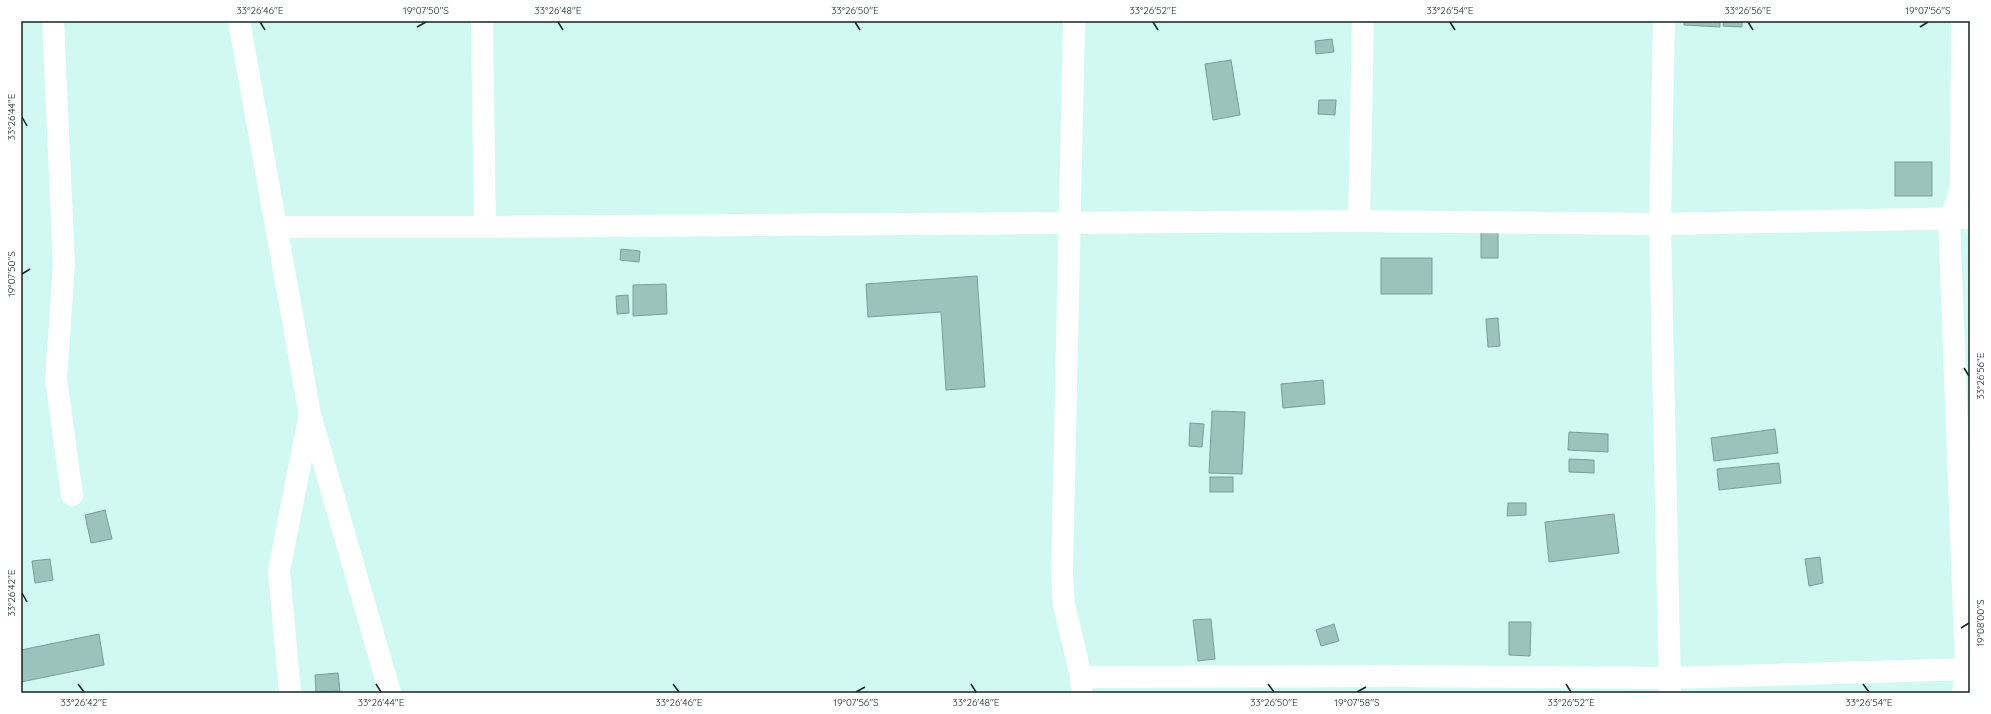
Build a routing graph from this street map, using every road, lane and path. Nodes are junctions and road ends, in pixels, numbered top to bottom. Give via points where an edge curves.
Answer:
1 (53, 21) edge
2 (239, 21) edge
3 (482, 21) edge
4 (1074, 21) edge
5 (1363, 21) edge
6 (1664, 21) edge
7 (1962, 21) edge
8 (1959, 218) edge
9 (1359, 221) junction
10 (1069, 222) junction
11 (1660, 224) junction
12 (276, 227) junction
13 (485, 227) junction
14 (310, 415) junction
15 (72, 495) dead end
16 (1968, 669) edge
17 (1081, 685) edge
18 (1670, 686) edge
19 (290, 693) edge
20 (390, 693) edge
21 (1963, 693) edge

1 - 15 street via 64,265 56,379
2 - 12 street
3 - 13 street
4 - 10 street
5 - 9 street
6 - 11 street
7 - 8 street via 1961,185 1957,203
8 - 11 street
8 - 16 street
9 - 10 street
9 - 11 street
10 - 13 street
10 - 17 street via 1062,574 1064,604
11 - 18 street
12 - 13 street
12 - 14 street
14 - 19 street via 279,571
14 - 20 street
16 - 18 street
16 - 21 street
17 - 18 street via 1390,676

